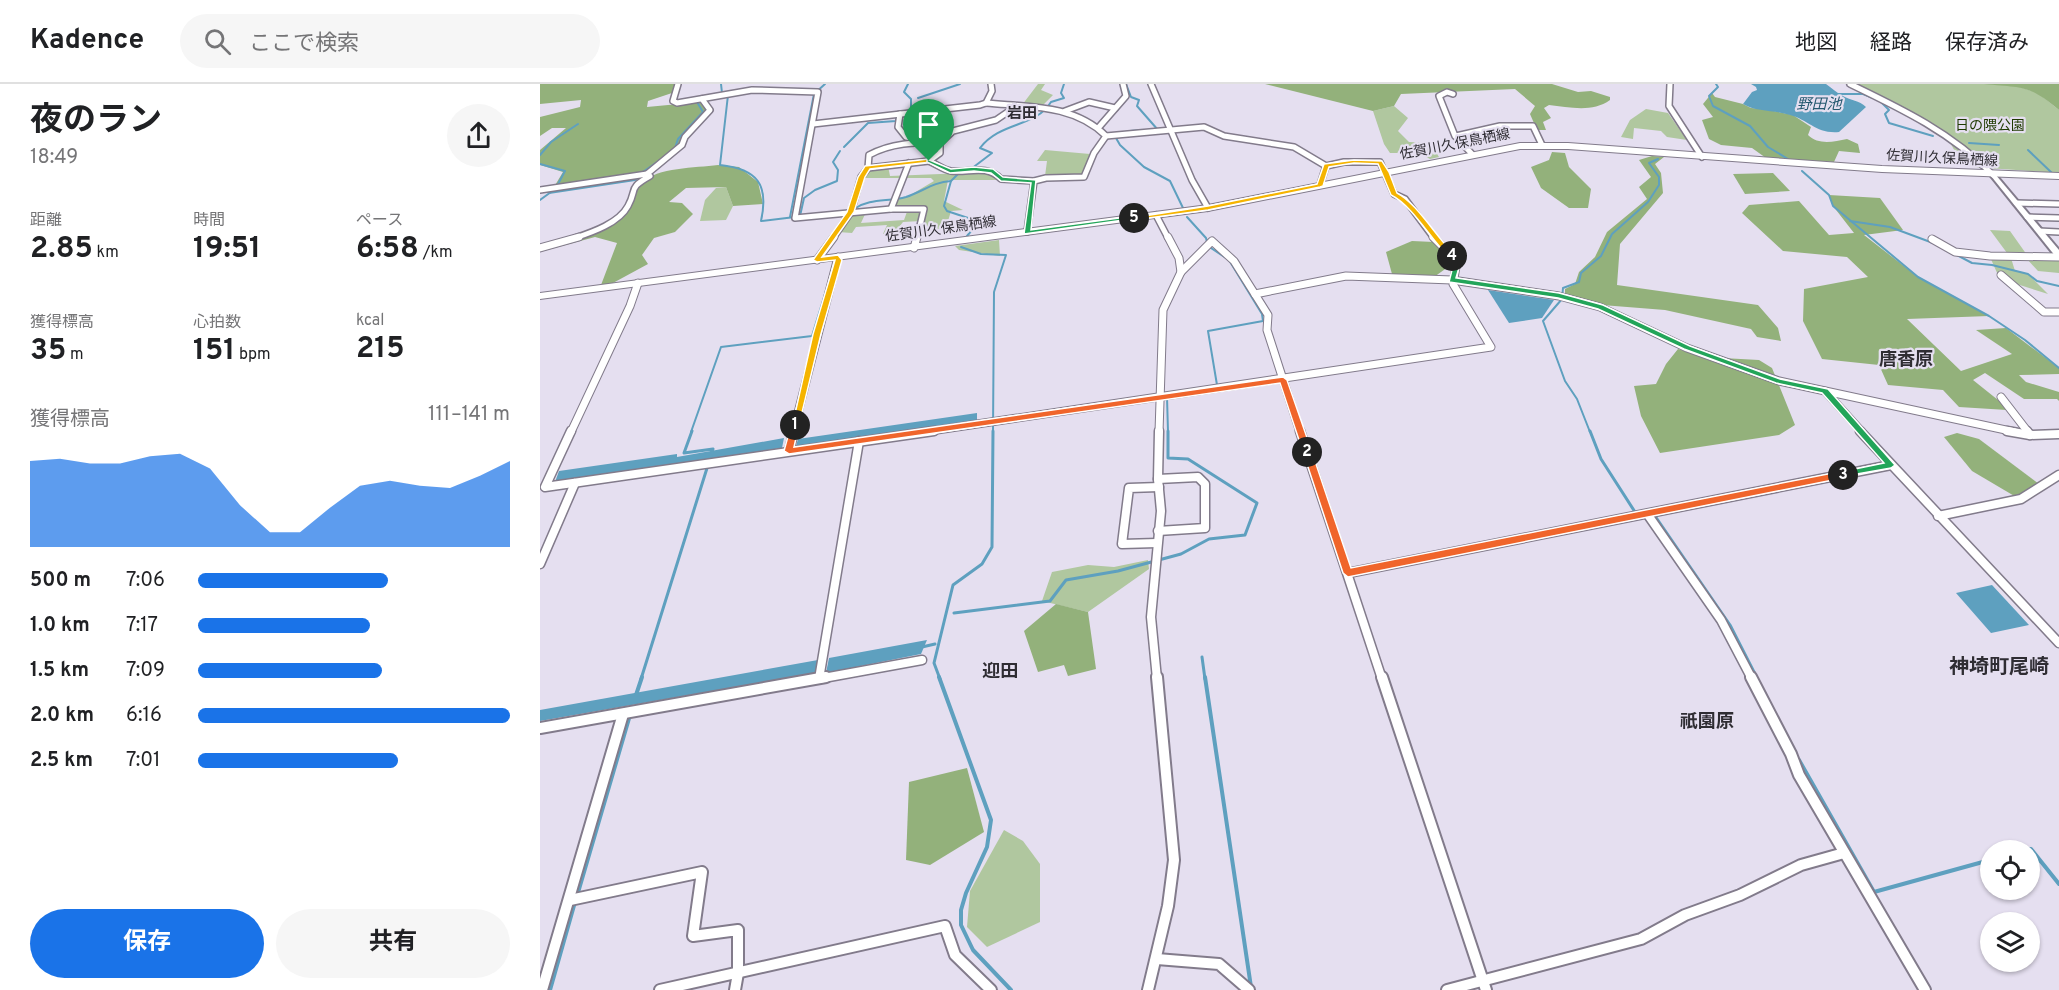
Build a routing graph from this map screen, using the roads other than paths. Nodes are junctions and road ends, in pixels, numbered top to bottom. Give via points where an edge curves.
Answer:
1 (678, 84) edge
2 (991, 84) edge
3 (1123, 84) edge
4 (1151, 84) edge
5 (1670, 84) edge
6 (1850, 84) edge
7 (1453, 94) dead end
8 (702, 99) junction
9 (986, 103) junction
10 (1015, 107) junction
11 (1115, 108) junction
12 (1065, 111) junction
13 (900, 114) junction
14 (813, 124) junction
15 (1099, 127) junction
16 (1171, 131) junction
17 (1108, 135) junction
18 (1456, 136) junction
19 (921, 142) junction
20 (940, 143) junction
21 (1542, 145) junction
22 (1472, 154) junction
23 (1702, 158) junction
24 (929, 161) junction
25 (909, 163) junction
26 (1326, 166) junction
27 (868, 168) junction
28 (1386, 172) junction
29 (647, 174) junction
30 (1993, 175) junction
31 (2059, 176) edge
32 (1034, 181) junction
33 (1320, 186) junction
34 (540, 190) edge
35 (2016, 203) junction
36 (2059, 204) edge
37 (1208, 208) junction
38 (891, 209) junction
39 (847, 212) junction
40 (1156, 215) junction
41 (2027, 217) junction
42 (2059, 218) edge
43 (2039, 231) junction
44 (1027, 232) junction
45 (2059, 232) edge
46 (1932, 239) dead end
47 (2055, 247) edge
48 (540, 248) edge
49 (914, 248) junction
50 (2059, 256) edge
51 (838, 258) junction
52 (817, 260) junction
53 (1181, 272) junction
54 (2001, 275) dead end
55 (1452, 280) junction
56 (638, 283) junction
57 (1255, 294) junction
58 (540, 296) edge
59 (2059, 312) edge
60 (1283, 380) junction
61 (1825, 391) junction
62 (1171, 396) joint
63 (2001, 397) dead end
64 (1161, 398) junction
65 (2059, 434) edge
66 (2030, 435) junction
67 (859, 441) junction
68 (789, 451) junction
69 (1891, 465) junction
70 (2059, 475) edge
71 (575, 483) junction
72 (1159, 483) junction
73 (1648, 515) junction
74 (1938, 516) junction
75 (1158, 531) junction
76 (1157, 543) junction
77 (540, 564) edge
78 (1348, 573) junction
79 (2059, 643) edge
80 (922, 660) dead end
81 (819, 679) junction
82 (623, 714) junction
83 (540, 728) edge
84 (1844, 853) junction
85 (570, 900) junction
86 (1157, 959) junction
87 (738, 973) junction
88 (1484, 985) edge
89 (542, 990) edge
90 (660, 990) edge
91 (735, 990) edge
92 (991, 990) edge
93 (1148, 990) edge
94 (1249, 990) edge
95 (1448, 990) edge
96 (1925, 990) edge

1 - 8 street via 673,101 688,103
2 - 9 street
3 - 11 street via 1126,96
4 - 16 street
5 - 23 street via 1669,106
6 - 30 street via 1920,117 1965,148
7 - 18 street via 1439,96
8 - 14 street via 752,90 816,92
8 - 29 street via 710,110 682,145
9 - 10 street
9 - 13 street
10 - 12 street
10 - 20 street via 996,120 953,131
11 - 12 street via 1089,102
11 - 15 street
12 - 15 street
13 - 14 street
13 - 19 street via 897,127
14 - 39 street via 796,217
15 - 17 street
16 - 17 street
16 - 26 street via 1204,127 1224,136 1294,147
16 - 37 street via 1191,180
17 - 32 street via 1094,153 1084,177
18 - 21 street via 1500,126 1533,126
18 - 22 street
19 - 20 street
19 - 27 street via 880,149 869,155
20 - 24 street via 940,153
21 - 22 main road, 佐賀川久保鳥栖線
21 - 23 main road, 佐賀川久保鳥栖線
22 - 28 main road, 佐賀川久保鳥栖線
23 - 30 main road, 佐賀川久保鳥栖線
24 - 25 street
24 - 32 street via 950,171 993,171 1001,179
25 - 27 street
25 - 38 street
26 - 28 street via 1380,162
26 - 33 street
27 - 39 street
28 - 33 main road, 佐賀川久保鳥栖線
28 - 55 street via 1394,194 1405,200 1436,241 1457,261
29 - 34 street
29 - 48 street via 650,176 632,190 624,212 596,229
30 - 31 main road, 佐賀川久保鳥栖線
30 - 35 street
32 - 44 street
33 - 37 main road, 佐賀川久保鳥栖線
35 - 36 street
35 - 41 street
37 - 40 main road, 佐賀川久保鳥栖線
38 - 39 street
38 - 49 street via 924,209
39 - 52 street
40 - 44 main road, 佐賀川久保鳥栖線
40 - 53 street via 1179,258
41 - 42 street
41 - 43 street
43 - 45 street
43 - 47 street
44 - 49 main road, 佐賀川久保鳥栖線
46 - 50 street via 1955,252
47 - 50 street
49 - 51 main road, 佐賀川久保鳥栖線
51 - 52 main road, 佐賀川久保鳥栖線
51 - 68 street
52 - 56 main road, 佐賀川久保鳥栖線
53 - 57 street via 1212,242 1234,261
53 - 64 street via 1163,310
54 - 59 street via 2044,312
55 - 57 street via 1346,276
55 - 60 street via 1491,347
55 - 61 street via 1563,297 1600,307 1687,348 1779,381
56 - 58 main road, 佐賀川久保鳥栖線
56 - 71 street via 545,487
57 - 60 street via 1268,315 1267,330
60 - 62 street
60 - 78 street
61 - 66 street
61 - 69 street
62 - 64 street
63 - 66 street
64 - 67 street
64 - 72 street
65 - 66 street
67 - 68 street
67 - 81 street
68 - 71 street
69 - 73 street
69 - 74 street
70 - 74 street via 2021,499
71 - 77 street
72 - 75 street
72 - 75 street via 1198,477 1205,484 1205,528
72 - 76 street via 1129,488 1122,544
73 - 78 street
73 - 84 street via 1721,620 1799,775
74 - 79 street
75 - 76 street
76 - 86 street via 1151,617 1174,860
78 - 88 street
80 - 81 street
81 - 82 street
82 - 83 street
82 - 85 street
84 - 88 street via 1801,865 1740,895 1685,915 1641,939
84 - 96 street
85 - 87 street via 702,873 693,936 738,930
85 - 89 street
86 - 93 street
86 - 94 street via 1219,964
87 - 90 street
87 - 91 street
87 - 92 street via 945,926 955,955
88 - 95 street

